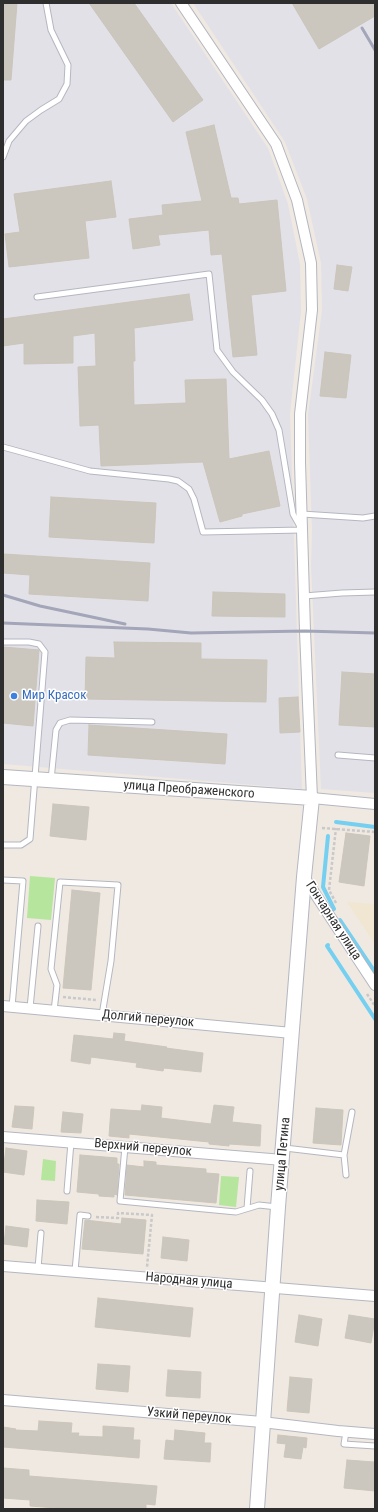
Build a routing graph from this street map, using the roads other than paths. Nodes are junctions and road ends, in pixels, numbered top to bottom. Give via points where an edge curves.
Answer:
1 (46, 3) edge
2 (181, 3) edge
3 (3, 157) edge
4 (37, 297) dead end
5 (3, 447) edge
6 (302, 514) junction
7 (375, 516) edge
8 (302, 530) junction
9 (375, 592) edge
10 (304, 596) junction
11 (3, 642) edge
12 (152, 722) dead end
13 (338, 756) dead end
14 (375, 758) edge
15 (3, 777) edge
16 (34, 779) junction
17 (51, 781) junction
18 (312, 798) junction
19 (375, 804) edge
20 (3, 844) edge
21 (304, 877) junction
22 (3, 880) edge
23 (38, 926) dead end
24 (375, 985) edge
25 (7, 1006) edge
26 (30, 1008) junction
27 (54, 1011) junction
28 (102, 1015) junction
29 (292, 1033) junction
30 (352, 1112) dead end
31 (3, 1137) edge
32 (71, 1142) junction
33 (125, 1147) junction
34 (283, 1154) junction
35 (344, 1155) junction
36 (250, 1171) dead end
37 (346, 1175) dead end
38 (67, 1191) dead end
39 (278, 1207) junction
40 (247, 1208) junction
41 (88, 1216) road end
42 (41, 1233) dead end
43 (3, 1266) edge
44 (38, 1268) junction
45 (75, 1271) junction
46 (273, 1288) junction
47 (375, 1296) edge
48 (3, 1400) edge
49 (262, 1422) junction
50 (346, 1432) junction
51 (375, 1434) edge
52 (375, 1446) edge
53 (257, 1509) edge

1 - 3 lane via 51,30 68,65 66,84 59,99 26,121 9,141
2 - 6 street via 276,144 298,200 311,264 312,302 300,414
4 - 8 lane via 209,274 217,350 233,372 262,400 272,414 279,430 293,514
5 - 8 lane via 90,471 178,482 189,489 194,499 203,532
6 - 7 lane via 363,518
6 - 8 street
8 - 10 street
9 - 10 lane
10 - 18 street
11 - 16 lane via 39,644 45,652
12 - 17 lane via 70,720 60,723 56,730
13 - 14 lane
15 - 16 street, улица Преображенского
16 - 17 street, улица Преображенского
16 - 20 lane via 30,840 21,845
17 - 18 street, улица Преображенского
18 - 19 street, улица Преображенского
18 - 21 street, улица Петина
21 - 24 street, Гончарная улица
21 - 29 street, улица Петина
22 - 25 lane via 23,881
23 - 26 lane
25 - 26 street, Долгий переулок
26 - 27 street, Долгий переулок
27 - 28 street, Долгий переулок
27 - 28 lane via 57,985 51,969 60,882 118,885 111,961
28 - 29 street, Долгий переулок
29 - 34 street, улица Петина
30 - 35 lane
31 - 32 street, Верхний переулок
32 - 33 street, Верхний переулок
32 - 38 lane
33 - 34 street, Верхний переулок
33 - 40 lane via 120,1201 236,1212
34 - 35 lane
34 - 39 street, улица Петина
35 - 37 lane
36 - 40 lane
39 - 40 lane
39 - 46 street, улица Петина
41 - 45 lane via 80,1215
42 - 44 lane
43 - 44 street, Народная улица
44 - 45 street, Народная улица
45 - 46 street, Народная улица
46 - 47 street, Народная улица
46 - 49 street, улица Петина
48 - 49 street, Узкий переулок
49 - 50 street, Узкий переулок
49 - 53 street, улица Петина
50 - 51 street, Узкий переулок
50 - 52 lane via 344,1444

